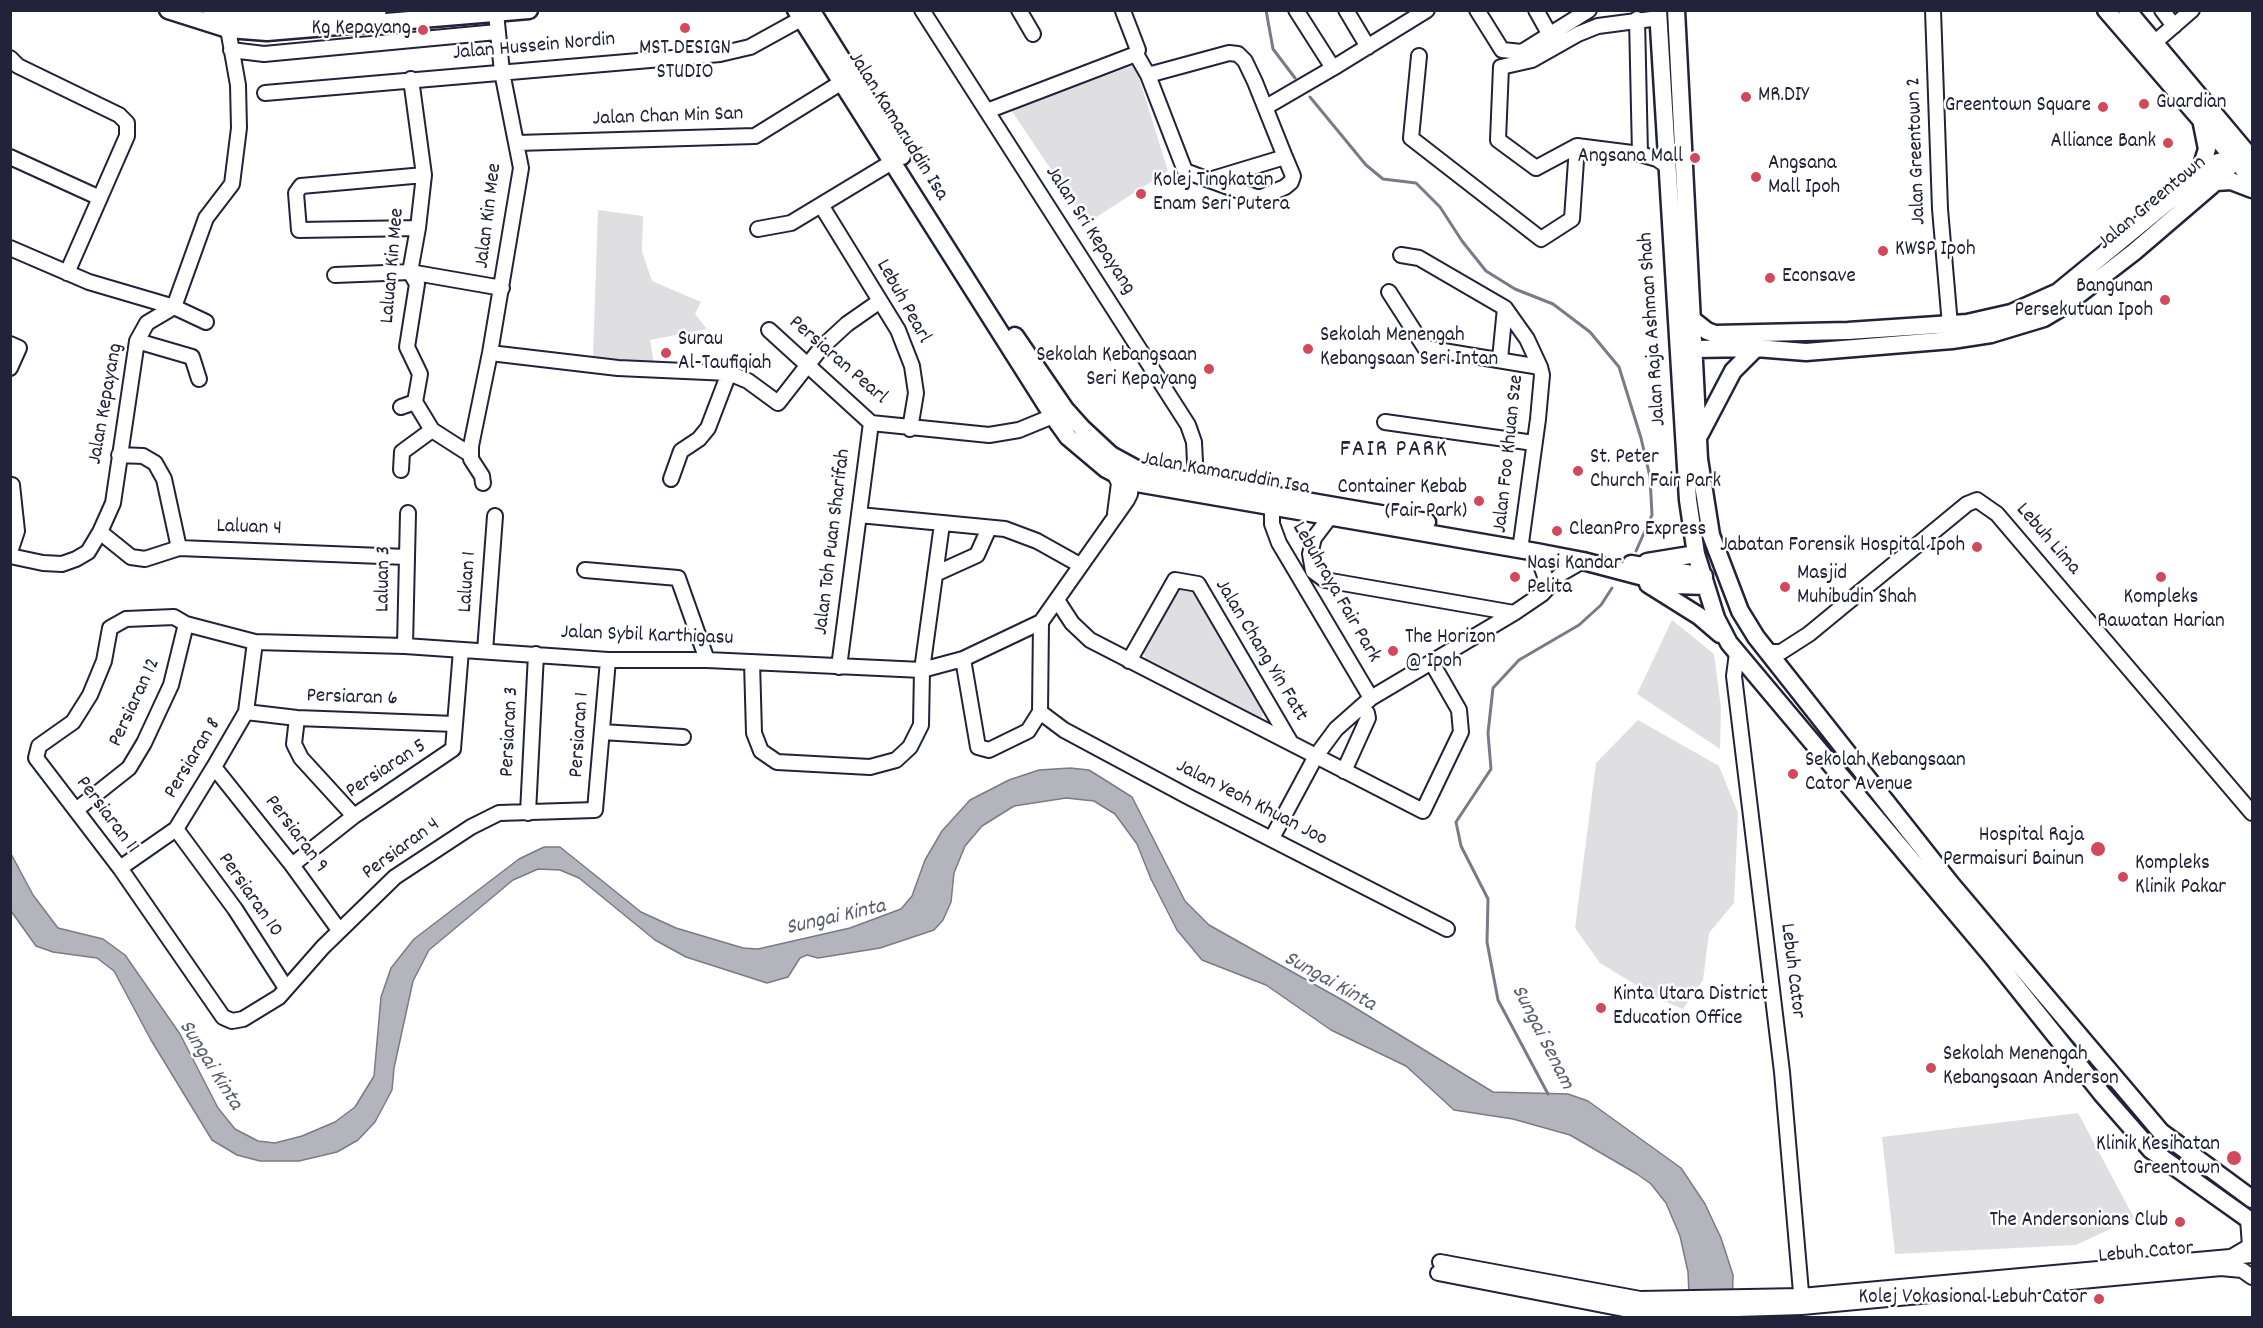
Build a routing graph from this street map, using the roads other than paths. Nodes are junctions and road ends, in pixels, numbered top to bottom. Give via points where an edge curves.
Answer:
1 (168, 10) edge
2 (190, 10) edge
3 (211, 10) edge
4 (378, 10) edge
5 (529, 10) edge
6 (922, 10) edge
7 (1019, 10) edge
8 (1296, 10) edge
9 (1346, 10) edge
10 (1427, 10) edge
11 (1477, 10) edge
12 (1536, 10) edge
13 (1589, 10) edge
14 (1676, 10) edge
15 (1933, 10) edge
16 (2106, 10) edge
17 (2127, 10) edge
18 (2162, 10) edge
19 (2192, 10) edge
20 (1123, 11) edge
21 (495, 12) edge
22 (1659, 14) edge
23 (802, 17) edge
24 (1637, 20) junction
25 (2174, 26) junction
26 (228, 29) junction
27 (497, 32) junction
28 (1033, 33) dead end
29 (1550, 35) junction
30 (1677, 40) junction
31 (2154, 43) junction
32 (1368, 47) junction
33 (231, 50) junction
34 (1663, 52) junction
35 (1136, 54) junction
36 (1419, 56) dead end
37 (10, 58) edge
38 (1333, 69) junction
39 (502, 72) junction
40 (1148, 75) junction
41 (411, 79) junction
42 (842, 82) junction
43 (265, 93) dead end
44 (1266, 107) junction
45 (987, 111) junction
46 (2201, 121) junction
47 (517, 143) junction
48 (1577, 146) junction
49 (1640, 154) junction
50 (10, 157) edge
51 (1285, 157) junction
52 (2233, 158) junction
53 (2253, 159) edge
54 (892, 162) junction
55 (1667, 166) junction
56 (2253, 171) edge
57 (424, 175) junction
58 (2199, 176) junction
59 (2253, 179) edge
60 (1209, 180) junction
61 (2216, 182) junction
62 (2253, 189) edge
63 (100, 198) junction
64 (820, 205) junction
65 (418, 228) junction
66 (758, 229) dead end
67 (10, 248) edge
68 (1401, 255) dead end
69 (1672, 259) junction
70 (410, 272) junction
71 (67, 273) junction
72 (335, 275) dead end
73 (502, 288) junction
74 (1389, 292) dead end
75 (880, 301) junction
76 (174, 307) junction
77 (1505, 308) junction
78 (1693, 320) junction
79 (207, 322) dead end
80 (1950, 325) junction
81 (769, 330) dead end
82 (1964, 338) junction
83 (1941, 340) junction
84 (137, 341) junction
85 (10, 344) edge
86 (1756, 348) junction
87 (1694, 349) junction
88 (490, 353) junction
89 (1500, 359) junction
90 (807, 364) junction
91 (1540, 367) junction
92 (10, 368) edge
93 (729, 373) junction
94 (199, 379) dead end
95 (415, 402) junction
96 (401, 407) dead end
97 (1053, 416) junction
98 (1385, 422) dead end
99 (871, 423) junction
100 (1082, 428) junction
101 (910, 429) junction
102 (432, 430) junction
103 (1698, 437) junction
104 (1533, 443) junction
105 (119, 455) junction
106 (471, 455) junction
107 (1110, 455) junction
108 (1699, 459) junction
109 (401, 470) dead end
110 (1115, 475) junction
111 (671, 479) dead end
112 (1131, 482) junction
113 (483, 483) dead end
114 (12, 485) edge
115 (1196, 488) junction
116 (1272, 507) junction
117 (408, 513) dead end
118 (1115, 514) junction
119 (859, 515) junction
120 (495, 516) dead end
121 (1330, 517) junction
122 (942, 524) junction
123 (989, 528) junction
124 (100, 532) junction
125 (1526, 547) junction
126 (179, 548) junction
127 (10, 554) edge
128 (1696, 554) junction
129 (407, 557) junction
130 (1582, 561) junction
131 (1080, 565) junction
132 (1630, 569) junction
133 (585, 570) dead end
134 (935, 574) junction
135 (1707, 582) junction
136 (1542, 594) junction
137 (1057, 600) junction
138 (1515, 613) junction
139 (116, 622) joint
140 (1041, 622) junction
141 (186, 624) junction
142 (1755, 637) junction
143 (255, 642) junction
144 (405, 646) junction
145 (1733, 648) junction
146 (461, 650) junction
147 (485, 651) junction
148 (1767, 652) junction
149 (536, 654) junction
150 (963, 659) junction
151 (608, 660) junction
152 (707, 660) junction
153 (1129, 661) junction
154 (752, 662) junction
155 (1432, 663) junction
156 (839, 667) junction
157 (922, 670) junction
158 (1366, 703) junction
159 (246, 712) junction
160 (1040, 712) junction
161 (297, 718) junction
162 (455, 724) junction
163 (602, 732) junction
164 (683, 737) dead end
165 (1291, 743) junction
166 (1316, 756) junction
167 (214, 767) junction
168 (1344, 771) junction
169 (76, 810) junction
170 (593, 811) joint
171 (528, 813) junction
172 (2253, 813) edge
173 (354, 816) junction
174 (176, 829) junction
175 (1272, 838) junction
176 (292, 865) junction
177 (120, 868) junction
178 (1447, 929) dead end
179 (339, 930) junction
180 (286, 988) junction
181 (243, 1019) joint
182 (2231, 1181) junction
183 (2253, 1191) edge
184 (2253, 1199) edge
185 (2250, 1223) edge
186 (2253, 1256) edge
187 (2223, 1259) junction
188 (1439, 1267) dead end
189 (2253, 1277) edge
190 (1802, 1301) junction

1 - 26 main road
2 - 26 main road via 222,20
3 - 4 main road via 266,17
5 - 21 main road
6 - 45 street, Jalan Sri Kepayang
7 - 28 street
8 - 38 street
9 - 32 street
10 - 32 street
11 - 29 street via 1502,50 1522,52
12 - 29 street
13 - 29 street
14 - 30 main road, Jalan Raja Ashman Shah
15 - 80 street, Jalan Greentown 2 via 1940,209
16 - 46 main road
17 - 31 main road
18 - 25 street
19 - 25 street
20 - 35 street via 1138,50
21 - 26 main road via 292,32
21 - 27 street, Jalan Kin Mee
22 - 24 street
22 - 34 main road, Jalan Raja Ashman Shah
23 - 39 street, Jalan Hussein Nordin via 761,42 734,52
23 - 42 main road, Jalan Kamaruddin Isa
23 - 100 main road, Jalan Kamaruddin Isa
24 - 48 street via 1598,26 1532,60 1501,67 1498,140 1536,168
24 - 49 street
25 - 31 street
26 - 33 street
27 - 33 street via 264,54
27 - 39 street, Jalan Kin Mee
30 - 34 main road via 1669,41
30 - 78 main road, Jalan Raja Ashman Shah
31 - 52 main road via 2222,134
31 - 53 main road
32 - 38 street
33 - 76 street via 238,85 239,128 232,184 206,218
34 - 55 main road, Jalan Raja Ashman Shah
35 - 40 street
35 - 45 street
36 - 48 street via 1411,138 1541,239 1572,219
37 - 63 street via 18,66 119,115 127,123 128,136
38 - 44 street
39 - 41 street, Jalan Hussein Nordin
39 - 47 street, Jalan Kin Mee
40 - 44 street via 1229,53 1238,54
40 - 60 street via 1185,171
41 - 43 street, Jalan Hussein Nordin
41 - 57 street, Laluan Kin Mee
42 - 47 street, Jalan Chan Min San via 755,136
42 - 54 main road, Jalan Kamaruddin Isa
44 - 51 street
45 - 115 street, Jalan Sri Kepayang via 1188,424 1194,442
46 - 52 main road
46 - 58 main road via 2207,149
47 - 73 street, Jalan Kin Mee via 521,168
48 - 49 street
49 - 55 street
50 - 63 street
51 - 60 street
51 - 60 street via 1293,176 1291,182 1262,197
52 - 56 main road
52 - 58 main road, Jalan Greentown via 2215,163
52 - 59 main road
52 - 61 main road, Jalan Greentown
54 - 64 street
54 - 97 main road, Jalan Kamaruddin Isa
55 - 69 main road, Jalan Raja Ashman Shah
57 - 65 street, Laluan Kin Mee
57 - 65 street via 301,186 296,193 299,230
58 - 80 main road, Jalan Greentown via 2058,292 2011,313
61 - 62 main road via 2231,181
61 - 82 main road, Jalan Greentown via 2064,306 2044,318
63 - 71 street
64 - 66 street via 791,223
64 - 75 street, Lebuh Pearl
65 - 70 street, Laluan Kin Mee
67 - 71 street
68 - 77 street via 1419,258
69 - 87 main road via 1682,283 1687,335
69 - 128 main road, Jalan Raja Ashman Shah via 1688,500
70 - 72 street
70 - 73 street
70 - 95 street, Laluan Kin Mee via 417,284 407,347 420,374
71 - 76 street
73 - 88 street, Jalan Kin Mee
74 - 89 street, Jalan Foo Khuan Sze via 1425,348
75 - 90 street via 847,324
75 - 101 street, Lebuh Pearl via 898,330 912,366 916,393
76 - 79 street
76 - 84 street, Jalan Kepayang via 147,323
77 - 89 street
77 - 91 street via 1527,339
78 - 80 main road, Jalan Greentown via 1715,334
78 - 87 main road, Jalan Raja Ashman Shah
80 - 82 street
80 - 83 street
81 - 90 street, Persiaran Pearl
82 - 83 main road, Jalan Greentown
83 - 86 main road, Jalan Greentown via 1806,352
84 - 94 street via 192,357
84 - 105 street, Jalan Kepayang
85 - 92 street via 19,348
86 - 87 main road, Jalan Greentown
86 - 103 main road via 1733,371
87 - 103 main road, Jalan Raja Ashman Shah
88 - 93 street via 618,368
88 - 106 street, Jalan Kin Mee
89 - 91 street, Jalan Foo Khuan Sze
90 - 93 street via 778,403 748,381
90 - 99 street, Persiaran Pearl
91 - 104 street, Jalan Foo Khuan Sze
93 - 111 street via 708,428 681,451
95 - 96 street
95 - 102 street
97 - 100 main road
97 - 101 street, Persiaran Pearl via 1019,430 989,435
97 - 110 main road, Jalan Kamaruddin Isa via 1068,437
98 - 104 street
99 - 101 street, Persiaran Pearl
99 - 119 street, Jalan Toh Puan Sharifah
100 - 107 main road, Jalan Kamaruddin Isa
102 - 106 street
102 - 109 street via 402,452
103 - 108 main road, Jalan Raja Ashman Shah
104 - 125 street, Jalan Foo Khuan Sze
105 - 124 street, Jalan Kepayang via 112,503
105 - 126 street via 143,456 154,463 164,479
106 - 113 street
107 - 112 main road
107 - 115 main road, Jalan Kamaruddin Isa via 1144,473
108 - 135 main road via 1698,489 1712,566
108 - 142 main road, Jalan Raja Ashman Shah via 1711,535 1732,592
110 - 112 main road, Jalan Kamaruddin Isa
110 - 118 street, Jalan Sybil Karthigasu via 1119,483
112 - 115 main road, Jalan Kamaruddin Isa
112 - 118 street, Jalan Sybil Karthigasu via 1130,494
114 - 127 street via 17,531
115 - 116 main road, Jalan Kamaruddin Isa
115 - 125 main road, Jalan Kamaruddin Isa
116 - 121 main road, Jalan Kamaruddin Isa
116 - 158 street, Lebuhraya Fair Park via 1272,524 1279,543
117 - 129 street, Laluan 3
118 - 131 street, Jalan Sybil Karthigasu
119 - 122 street
119 - 156 street, Jalan Toh Puan Sharifah
120 - 147 street, Laluan 1
121 - 125 main road, Jalan Kamaruddin Isa
121 - 138 street via 1314,538 1310,554 1313,571 1325,580
122 - 123 street
122 - 134 street
123 - 131 street via 1005,529 1037,542
123 - 134 street via 977,555
124 - 126 street, Laluan 4 via 130,557 145,559
124 - 127 street, Jalan Kepayang via 88,552 62,564
125 - 130 main road, Jalan Kamaruddin Isa
125 - 132 main road, Jalan Kamaruddin Isa
125 - 136 street via 1545,576
126 - 129 street, Laluan 4
128 - 132 main road
128 - 135 main road, Jalan Raja Ashman Shah
129 - 144 street, Laluan 3
130 - 132 main road, Jalan Kamaruddin Isa
130 - 136 street via 1562,573
131 - 137 street, Jalan Sybil Karthigasu
132 - 135 main road, Jalan Kamaruddin Isa via 1674,585
132 - 145 main road via 1699,616
133 - 152 street via 678,578
134 - 157 street
135 - 142 main road
135 - 145 main road, Jalan Raja Ashman Shah via 1716,618
136 - 138 street
137 - 140 street, Jalan Sybil Karthigasu
137 - 153 street, Jalan Chang Yin Fatt via 1072,624 1090,640
138 - 155 street
139 - 141 street, Jalan Sybil Karthigasu via 174,616
139 - 169 street, Persiaran 11 via 110,628 104,661 90,695 73,722 36,752 36,758
140 - 150 street, Jalan Sybil Karthigasu
140 - 160 street
141 - 143 street, Jalan Sybil Karthigasu
141 - 169 street, Persiaran 12 via 171,685 144,743 129,768
142 - 148 main road, Jalan Raja Ashman Shah
143 - 144 street, Jalan Sybil Karthigasu
143 - 159 street, Persiaran 8
144 - 146 street, Jalan Sybil Karthigasu
145 - 185 main road, Jalan Raja Ashman Shah via 2144,1142
145 - 190 street, Lebuh Cator via 1786,1103
146 - 147 street, Jalan Sybil Karthigasu
146 - 162 street, Persiaran 5
147 - 149 street, Jalan Sybil Karthigasu
148 - 172 street, Lebuh Lima via 1781,652 1792,646 1967,504 1977,500 1997,514
148 - 182 main road, Jalan Raja Ashman Shah via 1951,884 2161,1132
149 - 151 street, Jalan Sybil Karthigasu
149 - 171 street, Persiaran 3
150 - 157 street, Jalan Sybil Karthigasu
150 - 160 street via 978,747 989,750 1028,731
151 - 152 street, Jalan Sybil Karthigasu
151 - 163 street, Persiaran 1
152 - 154 street, Jalan Sybil Karthigasu
153 - 165 street, Jalan Chang Yin Fatt
153 - 165 street, Jalan Chang Yin Fatt via 1175,580 1198,584
154 - 156 street, Jalan Sybil Karthigasu
154 - 157 street via 754,733 761,751 777,762 870,767 896,760 910,747 921,725
155 - 158 street
155 - 168 street, Jalan Chang Yin Fatt via 1459,710 1461,732 1423,811
156 - 157 street, Jalan Sybil Karthigasu
158 - 166 street via 1336,729
158 - 168 street via 1368,718
159 - 161 street, Persiaran 6
159 - 167 street, Persiaran 8
160 - 175 street, Jalan Yeoh Khuan Joo via 1074,735
161 - 162 street, Persiaran 6
161 - 173 street via 294,744 301,758
162 - 173 street, Persiaran 5 via 456,742 445,757
163 - 164 street
163 - 170 street, Persiaran 1 via 597,807
165 - 166 street, Jalan Chang Yin Fatt
166 - 168 street, Jalan Chang Yin Fatt
166 - 175 street
167 - 174 street, Persiaran 8
167 - 176 street, Persiaran 9
169 - 177 street, Persiaran 11
170 - 171 street, Persiaran 4
171 - 179 street, Persiaran 4 via 498,813 471,826 395,877
173 - 176 street, Persiaran 5
174 - 177 street, Persiaran 8
174 - 180 street, Persiaran 10 via 235,909
175 - 178 street, Jalan Yeoh Khuan Joo
176 - 179 street, Persiaran 9
177 - 181 street, Persiaran 11 via 223,1017 232,1021
179 - 180 street, Persiaran 4
180 - 181 street, Persiaran 4 via 279,997
182 - 183 main road
182 - 184 main road, Jalan Raja Ashman Shah
185 - 187 street via 2250,1246
186 - 187 street, Lebuh Cator
187 - 190 street, Lebuh Cator via 2104,1267
188 - 190 street via 1639,1312 1677,1305
189 - 190 street, Lebuh Cator via 2242,1269 2221,1268

